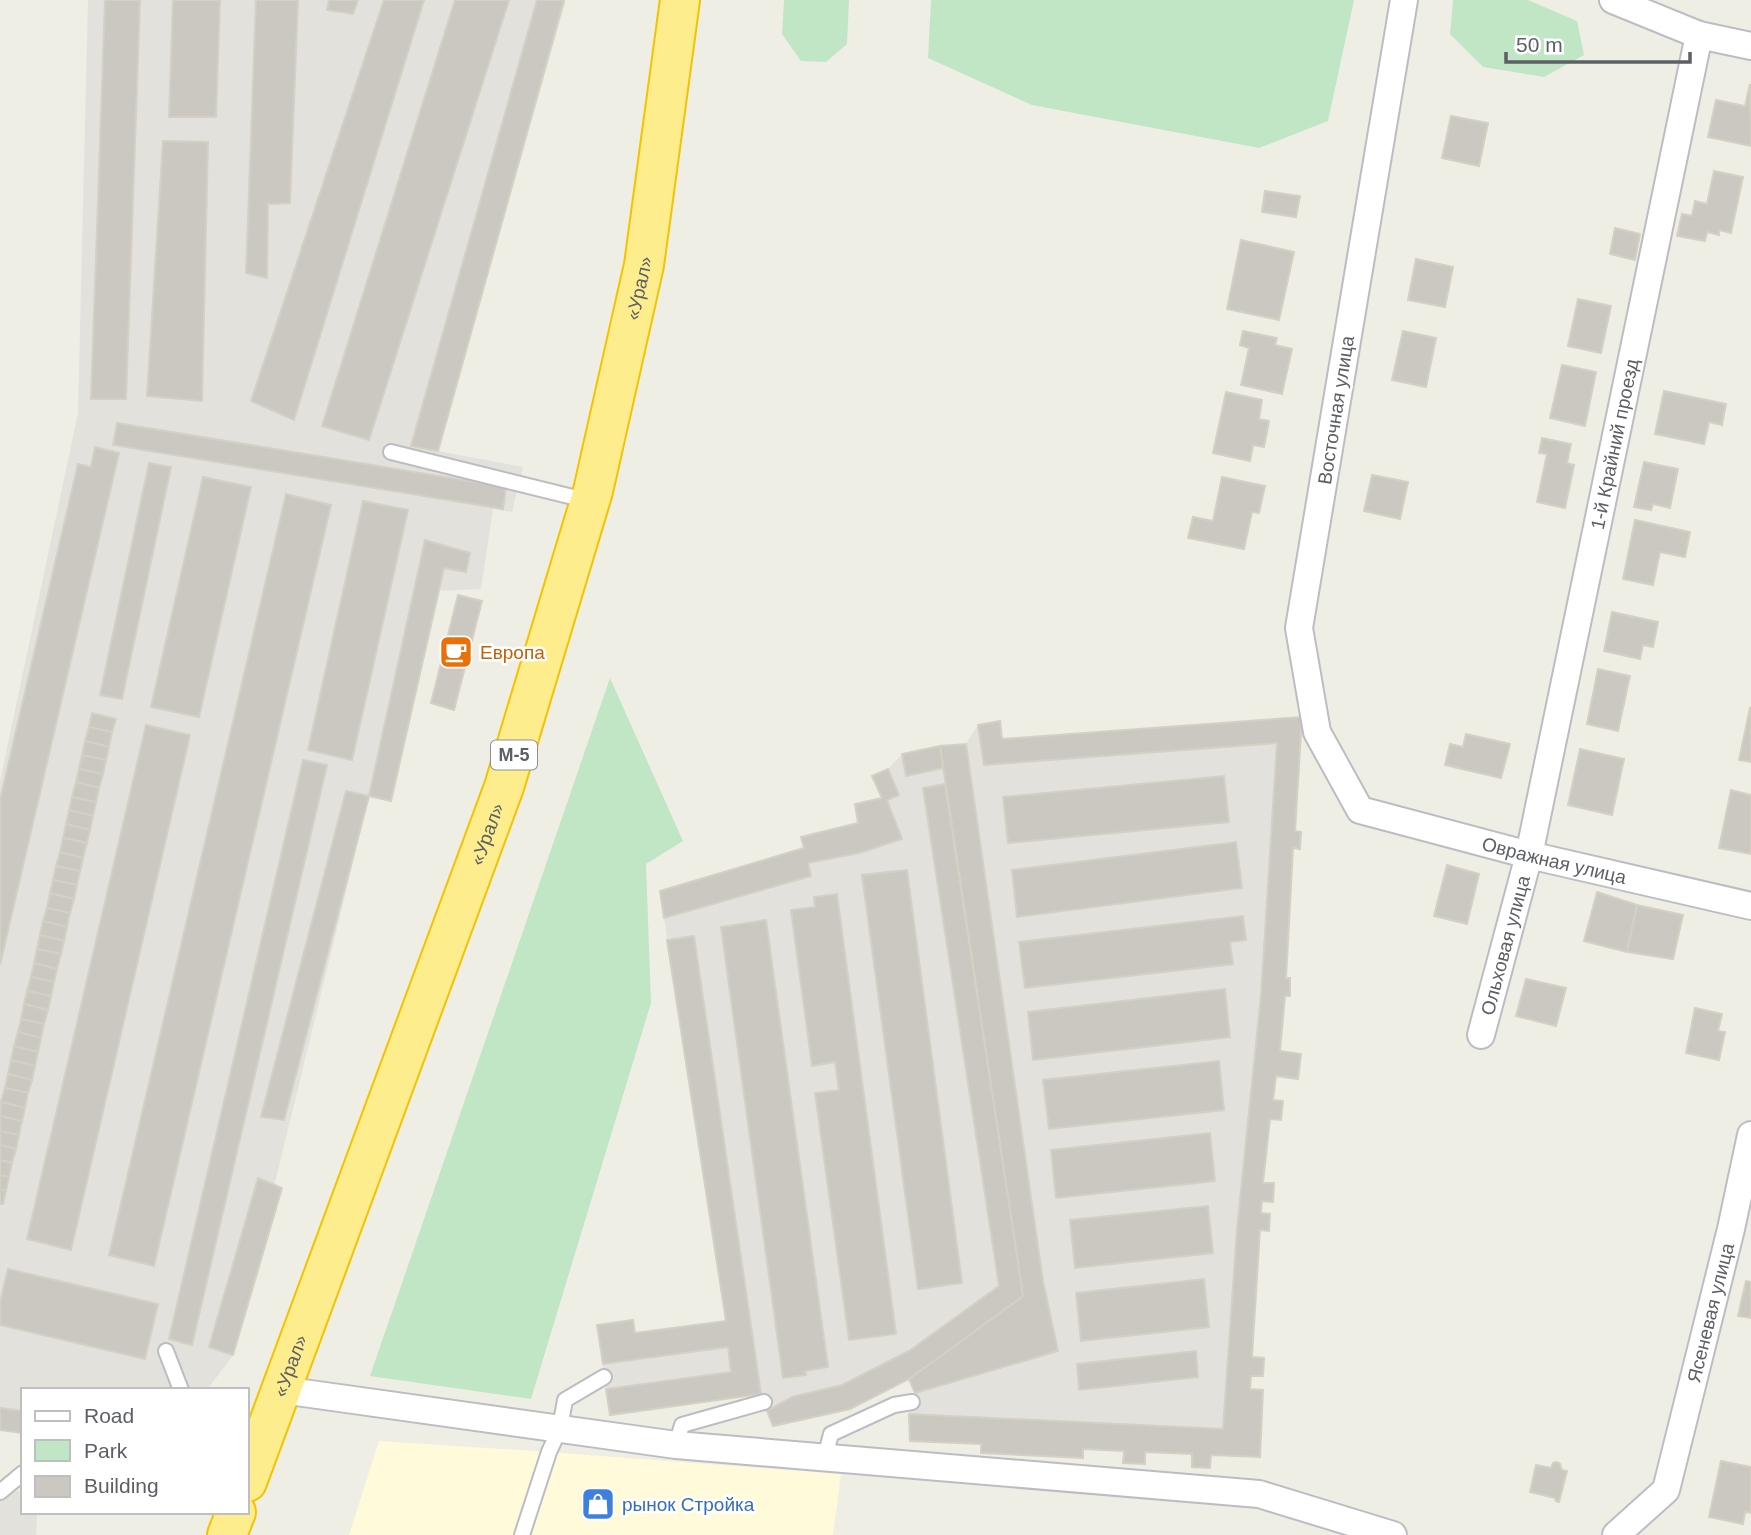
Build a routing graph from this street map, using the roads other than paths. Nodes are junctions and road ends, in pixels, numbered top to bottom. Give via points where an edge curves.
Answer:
1 (680, 0) edge
2 (1404, 0) edge
3 (1614, 0) edge
4 (1699, 35) junction
5 (1751, 46) edge
6 (391, 452) dead end
7 (590, 501) junction
8 (1360, 810) joint
9 (1529, 855) junction
10 (1751, 906) edge
11 (1481, 1035) dead end
12 (1751, 1135) edge
13 (166, 1351) dead end
14 (604, 1377) dead end
15 (180, 1388) edge
16 (282, 1390) junction
17 (764, 1402) dead end
18 (912, 1402) dead end
19 (560, 1428) junction
20 (676, 1445) junction
21 (825, 1457) junction
22 (21, 1475) edge
23 (248, 1479) edge
24 (0, 1492) edge
25 (235, 1514) edge
26 (1377, 1533) edge
27 (227, 1535) edge
28 (522, 1535) edge
29 (1616, 1535) edge

1 - 7 highway, «Урал» / М-5 via 644,265
2 - 8 street, Восточная улица via 1299,628 1317,732
3 - 4 street
4 - 5 street
4 - 9 street, 1-й Крайний проезд
6 - 7 lane
7 - 16 highway, «Урал» / М-5 via 504,787
8 - 9 street, Овражная улица
9 - 10 street, Овражная улица
9 - 11 street, Ольховая улица
12 - 29 street, Ясеневая улица via 1666,1490
13 - 15 lane
14 - 19 lane via 565,1400
16 - 19 street
16 - 23 highway, «Урал» / М-5
17 - 20 lane via 682,1425
18 - 21 lane via 894,1405 831,1434
19 - 20 street
19 - 28 lane
20 - 21 street
21 - 26 street via 1259,1494
22 - 24 lane
25 - 27 highway

